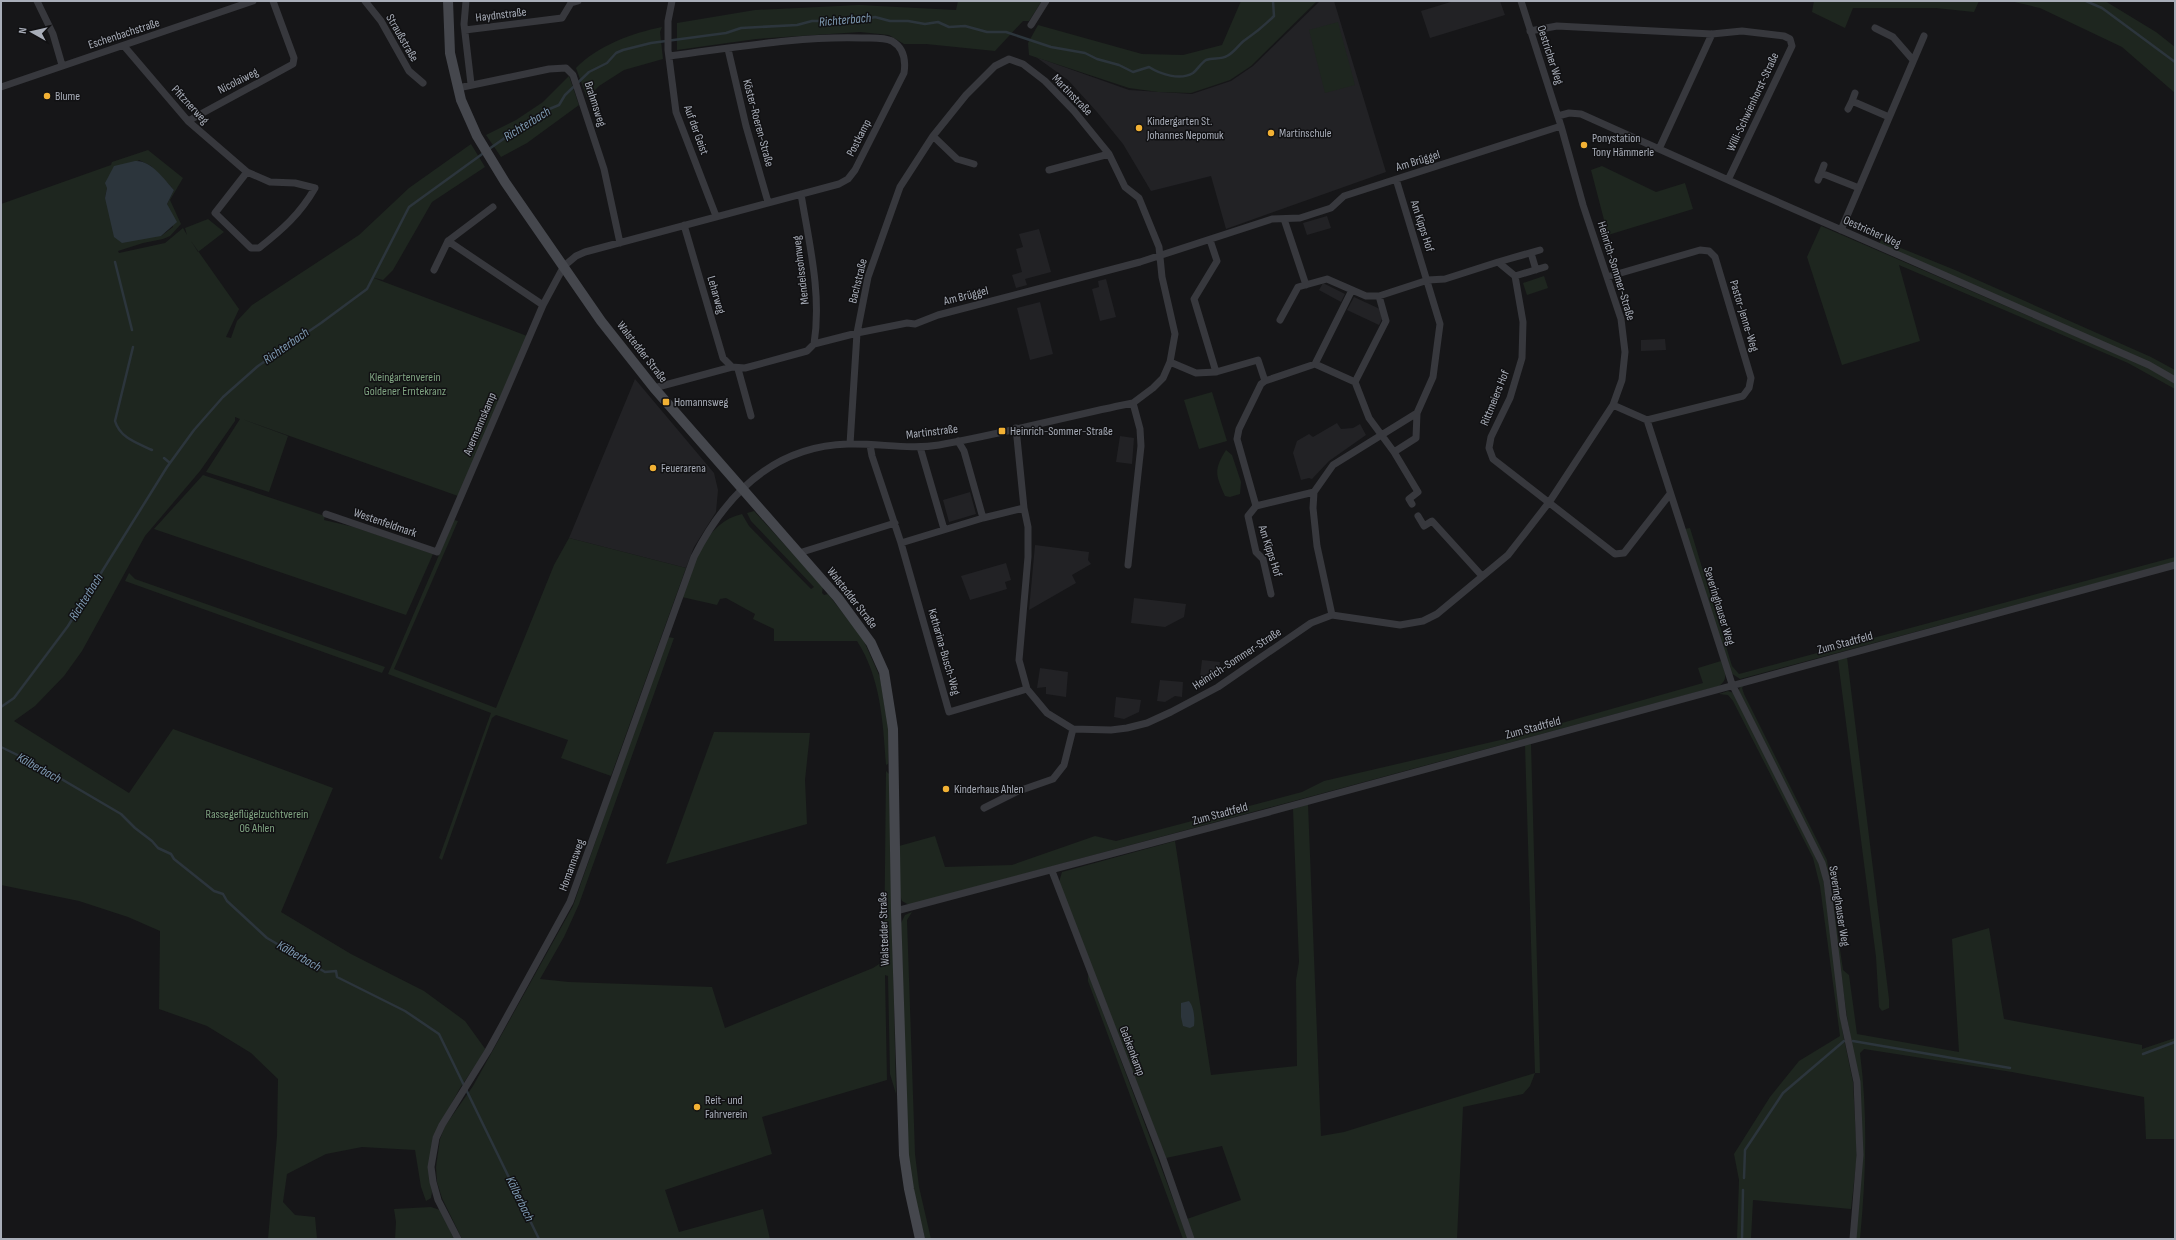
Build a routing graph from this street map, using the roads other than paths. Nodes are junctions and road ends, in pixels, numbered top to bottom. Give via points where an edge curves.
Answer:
1 (37, 1) edge
2 (252, 1) edge
3 (273, 1) edge
4 (365, 1) edge
5 (448, 1) edge
6 (466, 1) edge
7 (578, 1) edge
8 (665, 1) edge
9 (672, 1) edge
10 (1046, 1) edge
11 (1521, 1) edge
12 (1031, 25) dead end
13 (1875, 28) dead end
14 (465, 30) junction
15 (1530, 31) junction
16 (1712, 34) junction
17 (1924, 36) dead end
18 (124, 46) junction
19 (728, 49) junction
20 (669, 53) junction
21 (1012, 59) joint
22 (1913, 60) junction
23 (62, 65) junction
24 (423, 83) dead end
25 (471, 84) junction
26 (1, 87) edge
27 (458, 88) junction
28 (1855, 93) dead end
29 (1852, 101) junction
30 (1848, 109) dead end
31 (1558, 116) junction
32 (1889, 117) junction
33 (188, 121) junction
34 (1561, 126) junction
35 (933, 136) junction
36 (1659, 149) junction
37 (1109, 154) junction
38 (974, 164) dead end
39 (1824, 164) dead end
40 (1049, 170) dead end
41 (247, 172) junction
42 (1821, 173) junction
43 (1396, 179) junction
44 (1728, 180) junction
45 (1818, 180) dead end
46 (1859, 188) junction
47 (801, 194) junction
48 (768, 202) junction
49 (493, 207) dead end
50 (716, 216) junction
51 (1284, 219) junction
52 (684, 225) junction
53 (1841, 230) junction
54 (1210, 240) junction
55 (448, 241) junction
56 (620, 243) junction
57 (1540, 250) dead end
58 (1530, 253) junction
59 (1160, 256) junction
60 (1498, 262) junction
61 (564, 266) junction
62 (1545, 268) dead end
63 (434, 270) dead end
64 (1536, 270) junction
65 (1515, 276) junction
66 (1607, 276) junction
67 (1428, 280) junction
68 (1306, 285) junction
69 (1352, 290) junction
70 (1379, 296) junction
71 (544, 305) junction
72 (1280, 320) dead end
73 (858, 333) junction
74 (814, 344) junction
75 (1170, 362) junction
76 (1315, 364) junction
77 (735, 368) junction
78 (1216, 372) junction
79 (2175, 380) edge
80 (1264, 381) junction
81 (1355, 382) junction
82 (654, 388) junction
83 (1133, 403) junction
84 (1613, 405) junction
85 (1417, 414) junction
86 (751, 416) dead end
87 (1647, 420) junction
88 (1016, 428) junction
89 (1381, 435) junction
90 (958, 441) junction
91 (850, 444) junction
92 (870, 445) junction
93 (920, 447) junction
94 (1394, 452) junction
95 (743, 489) junction
96 (1314, 492) junction
97 (1670, 494) junction
98 (1550, 501) junction
99 (1412, 504) dead end
100 (1256, 506) junction
101 (1024, 508) junction
102 (326, 514) dead end
103 (1418, 516) dead end
104 (983, 518) junction
105 (895, 523) junction
106 (944, 529) junction
107 (902, 543) junction
108 (437, 552) joint
109 (799, 554) junction
110 (1128, 564) dead end
111 (2175, 564) edge
112 (1482, 576) junction
113 (1271, 594) dead end
114 (1332, 615) junction
115 (1732, 684) junction
116 (1027, 689) junction
117 (1073, 729) junction
118 (984, 808) dead end
119 (1052, 871) junction
120 (896, 911) junction
121 (458, 1239) edge
122 (920, 1239) edge
123 (1191, 1239) edge
124 (1853, 1239) edge

1 - 23 street via 53,34
2 - 18 street, Eschenbachstraße
3 - 33 street, Nicolaiweg via 294,58 293,64
4 - 24 street, Straußstraße via 381,20 409,71
5 - 27 main road, Walstedder Straße via 450,53
6 - 14 street
7 - 14 street, Haydnstraße via 571,3 562,18
8 - 9 street
9 - 20 street, Auf der Geist via 668,32
10 - 12 street
11 - 15 street, Oestricher Weg
13 - 22 street via 1893,38
14 - 25 street
15 - 16 street, Willi-Schwienhorst-Straße via 1557,26
15 - 31 street, Oestricher Weg
16 - 36 street
16 - 44 street, Willi-Schwienhorst-Straße via 1742,31 1784,36 1790,39 1792,46
17 - 22 street
18 - 23 street, Eschenbachstraße
18 - 33 street, Pfitznerweg
19 - 20 street, Postkamp
19 - 47 street, Postkamp via 840,38 882,39 891,41 902,50 904,73 855,170 848,179 838,184
19 - 48 street, Köster-Roeren-Straße via 746,126
20 - 50 street, Auf der Geist via 676,112
21 - 35 street, Bachstraße via 995,66 966,95
21 - 37 street, Martinstraße via 1023,64 1045,82 1074,111
22 - 32 street
23 - 26 street, Eschenbachstraße
25 - 27 street
25 - 56 street, Brahmsweg via 562,68 573,75 604,169
27 - 61 main road, Walstedder Straße via 482,145
28 - 29 street
29 - 30 street
29 - 32 street
31 - 34 street, Oestricher Weg
31 - 36 street, Oestricher Weg via 1569,113 1581,114
32 - 46 street
33 - 41 street, Pfitznerweg
34 - 43 street, Am Brüggel
34 - 66 street, Heinrich-Sommer-Straße via 1583,205
35 - 38 street via 957,159
35 - 73 street, Bachstraße via 900,187 868,277
36 - 44 street, Oestricher Weg
37 - 40 street
37 - 59 street, Martinstraße via 1125,187 1139,198 1159,246
39 - 42 street
41 - 41 street, Pfitznerweg via 270,182 295,183 315,188 286,228 259,248 251,248 215,214
42 - 45 street
42 - 46 street
43 - 51 street, Am Brüggel via 1344,196 1331,208 1300,218
43 - 67 street, Am Kipps Hof
44 - 53 street, Oestricher Weg
46 - 53 street
47 - 48 street, Postkamp
47 - 74 street, Mendelssohnweg via 817,311
48 - 50 street, Postkamp
49 - 55 street
50 - 52 street, Postkamp
51 - 54 street, Am Brüggel via 1272,219
51 - 68 street
52 - 56 street, Postkamp
52 - 77 street, Leharweg via 723,358
53 - 79 street, Oestricher Weg via 2142,362
54 - 59 street, Am Brüggel
54 - 78 street via 1217,260 1194,299
55 - 63 street
55 - 71 street
56 - 61 street, Postkamp via 576,256
57 - 58 street
58 - 60 street
58 - 64 street
59 - 73 street, Am Brüggel via 944,313 915,324 907,323
59 - 75 street, Martinstraße via 1175,334
60 - 65 street
60 - 67 street via 1445,279
61 - 71 street, Avermannskamp
61 - 82 main road, Walstedder Straße via 601,321
62 - 64 street
64 - 65 street
65 - 98 street, Rittmeiers Hof via 1523,322 1522,358 1510,398 1491,437 1489,448 1493,459
66 - 84 street, Heinrich-Sommer-Straße via 1621,319 1625,352 1622,380
66 - 87 street, Pastor-Jenne-Weg via 1700,250 1709,251 1715,256 1751,378 1749,388 1743,396
67 - 70 street
67 - 85 street, Am Kipps Hof via 1440,324 1433,377
68 - 69 street via 1327,279
68 - 72 street via 1298,287
69 - 70 street via 1366,296
69 - 76 street
70 - 81 street via 1386,321
71 - 108 street, Avermannskamp
73 - 74 street, Am Brüggel
73 - 91 street, Bachstraße
74 - 77 street, Am Brüggel via 807,351
75 - 78 street via 1196,373
75 - 83 street, Martinstraße via 1154,388
76 - 80 street
76 - 81 street
77 - 82 street, Am Brüggel
77 - 86 street, Leharweg
78 - 80 street via 1258,360
80 - 100 street via 1239,429 1237,439
81 - 89 street via 1369,418
82 - 95 main road, Walstedder Straße
83 - 88 street, Martinstraße
83 - 110 street via 1140,429 1141,446
84 - 87 street
84 - 98 street, Heinrich-Sommer-Straße
85 - 89 street
85 - 94 street, Am Kipps Hof via 1416,438
87 - 97 street
88 - 90 street, Martinstraße
88 - 101 street
89 - 94 street
89 - 96 street via 1333,465
90 - 93 street, Martinstraße
90 - 104 street via 964,451
91 - 92 street, Martinstraße
91 - 95 street, Martinstraße via 821,446 794,454 770,467
92 - 93 street, Martinstraße
92 - 105 street, Katharina-Busch-Weg
93 - 106 street
94 - 99 street via 1418,492 1409,499
95 - 109 main road, Walstedder Straße
95 - 121 street, Homannsweg via 715,521 694,557 570,902 436,1138 431,1167 433,1182 438,1200
96 - 100 street
96 - 114 street via 1317,546
97 - 98 street via 1624,553 1615,554
97 - 115 street, Severinghauser Weg
98 - 112 street, Heinrich-Sommer-Straße via 1508,555
100 - 113 street, Am Kipps Hof via 1248,516 1256,552 1263,559
101 - 104 street
101 - 116 street via 1028,527 1028,556 1019,660
102 - 108 street, Westenfeldmark
103 - 112 street via 1424,526 1432,521
104 - 106 street
105 - 107 street, Katharina-Busch-Weg
105 - 109 street
106 - 107 street
107 - 116 street, Katharina-Busch-Weg via 950,712
109 - 120 main road, Walstedder Straße via 862,628 886,677 893,729
111 - 115 street, Zum Stadtfeld
112 - 114 street, Heinrich-Sommer-Straße via 1437,614 1423,621 1400,625
114 - 117 street, Heinrich-Sommer-Straße via 1311,623 1218,687 1147,723 1110,730
115 - 119 street, Zum Stadtfeld
115 - 124 street, Severinghauser Weg via 1822,863 1827,881 1843,1016 1857,1082 1860,1155
116 - 117 street via 1047,713
117 - 118 street via 1064,765 1053,779 1016,792
119 - 120 street, Zum Stadtfeld
119 - 123 street, Gebkenkamp via 1163,1159
120 - 122 main road, Walstedder Straße via 904,1155

